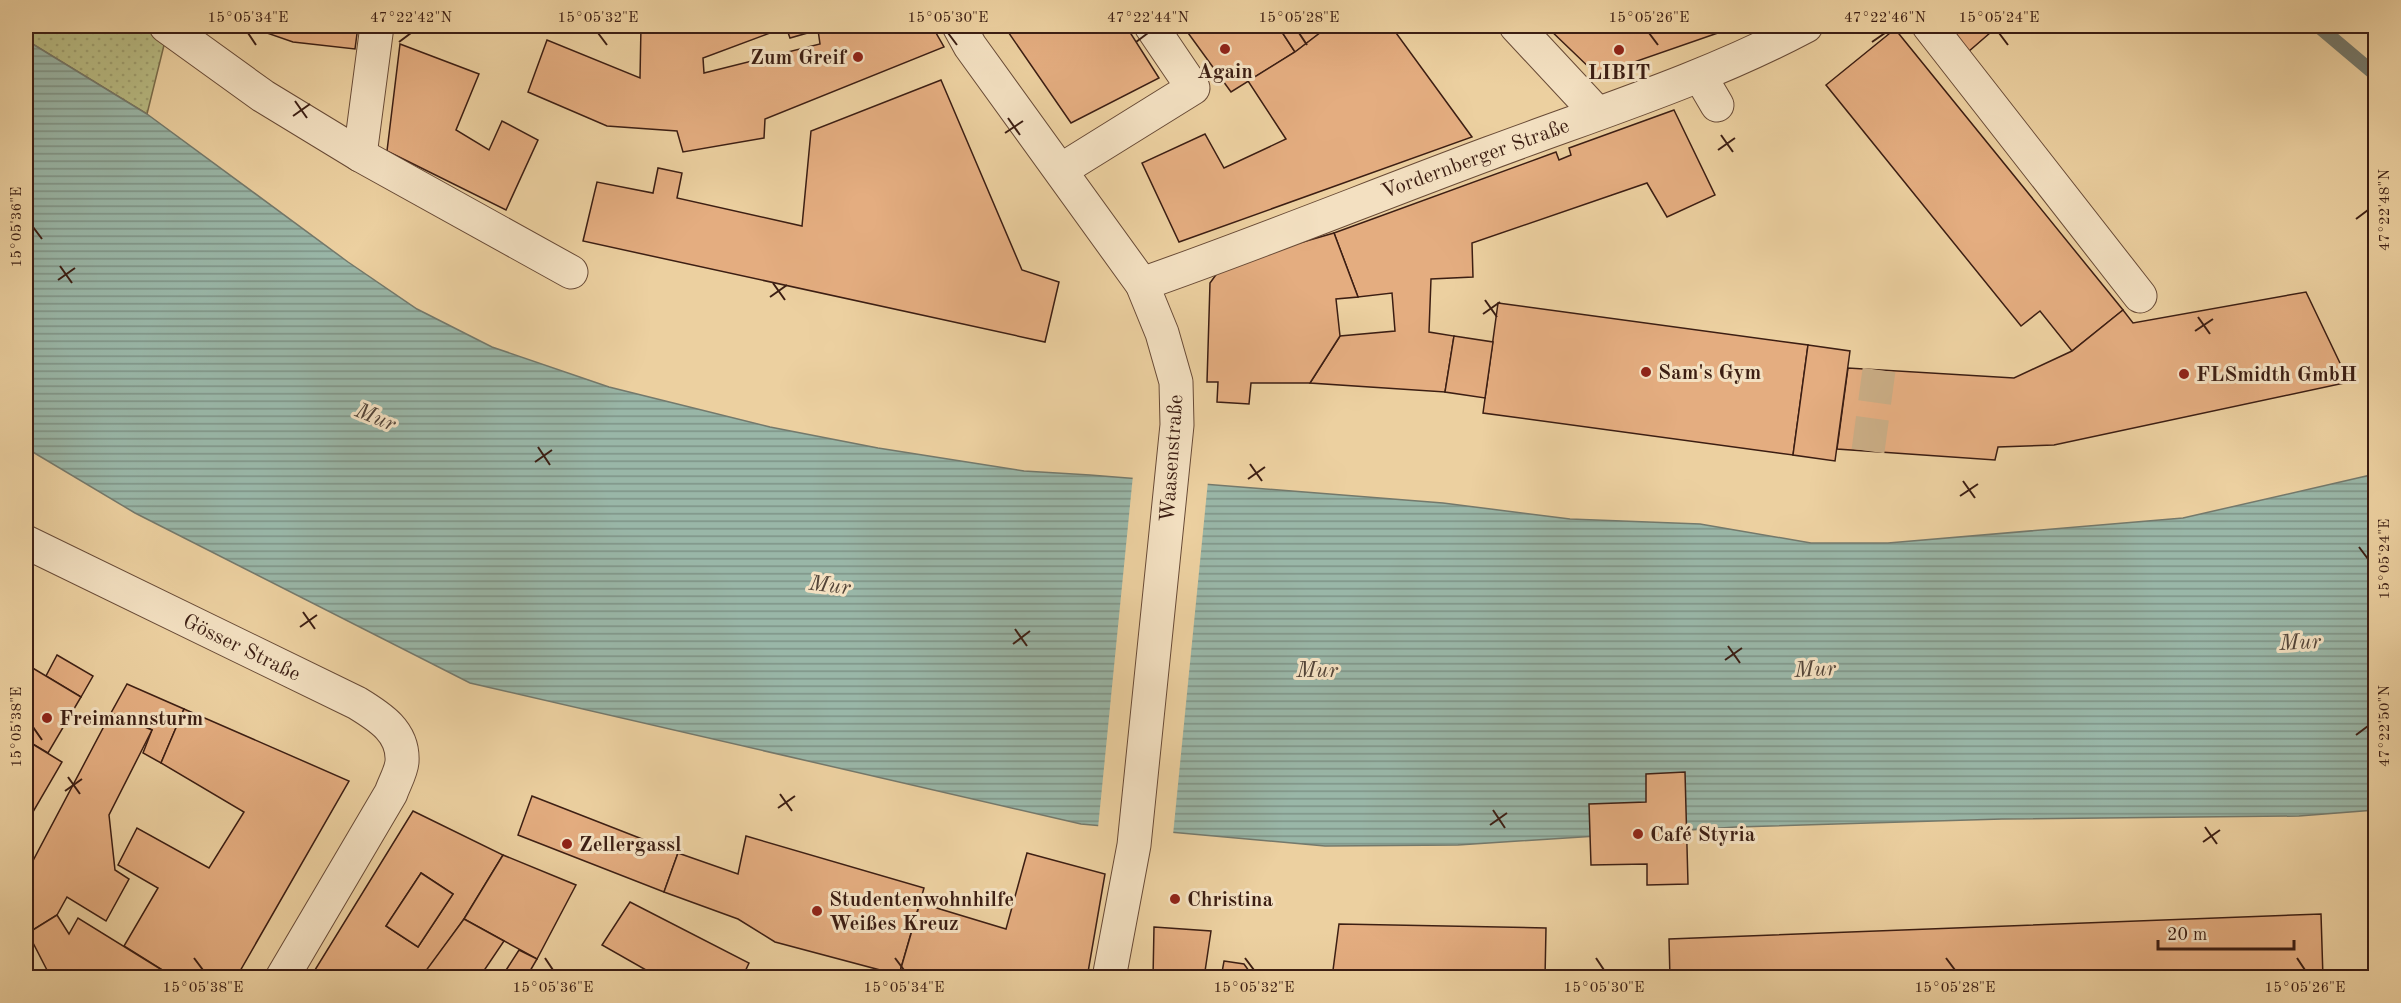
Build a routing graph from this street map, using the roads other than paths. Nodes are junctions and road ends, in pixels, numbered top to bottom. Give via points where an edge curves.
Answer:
1 (166, 26) edge
2 (377, 26) edge
3 (958, 26) edge
4 (1151, 26) edge
5 (1516, 26) edge
6 (1806, 26) edge
7 (1929, 26) edge
8 (1700, 76) junction
9 (1717, 105) dead end
10 (1597, 113) junction
11 (360, 155) junction
12 (1061, 170) junction
13 (572, 272) dead end
14 (1142, 284) junction
15 (2140, 296) dead end
16 (26, 542) edge
17 (282, 978) edge
18 (1109, 978) edge

1 - 11 street via 263,96
2 - 11 street
3 - 12 street, Waasenstraße
4 - 12 street via 1193,88
5 - 10 street
6 - 8 street, Vordernberger Straße
7 - 15 street
8 - 9 street
8 - 10 street, Vordernberger Straße
10 - 14 street, Vordernberger Straße
11 - 13 street
12 - 14 street, Waasenstraße
14 - 18 street, Waasenstraße via 1176,382 1177,425 1134,845
16 - 17 street, Gösser Straße via 382,717 399,738 402,763 391,794

